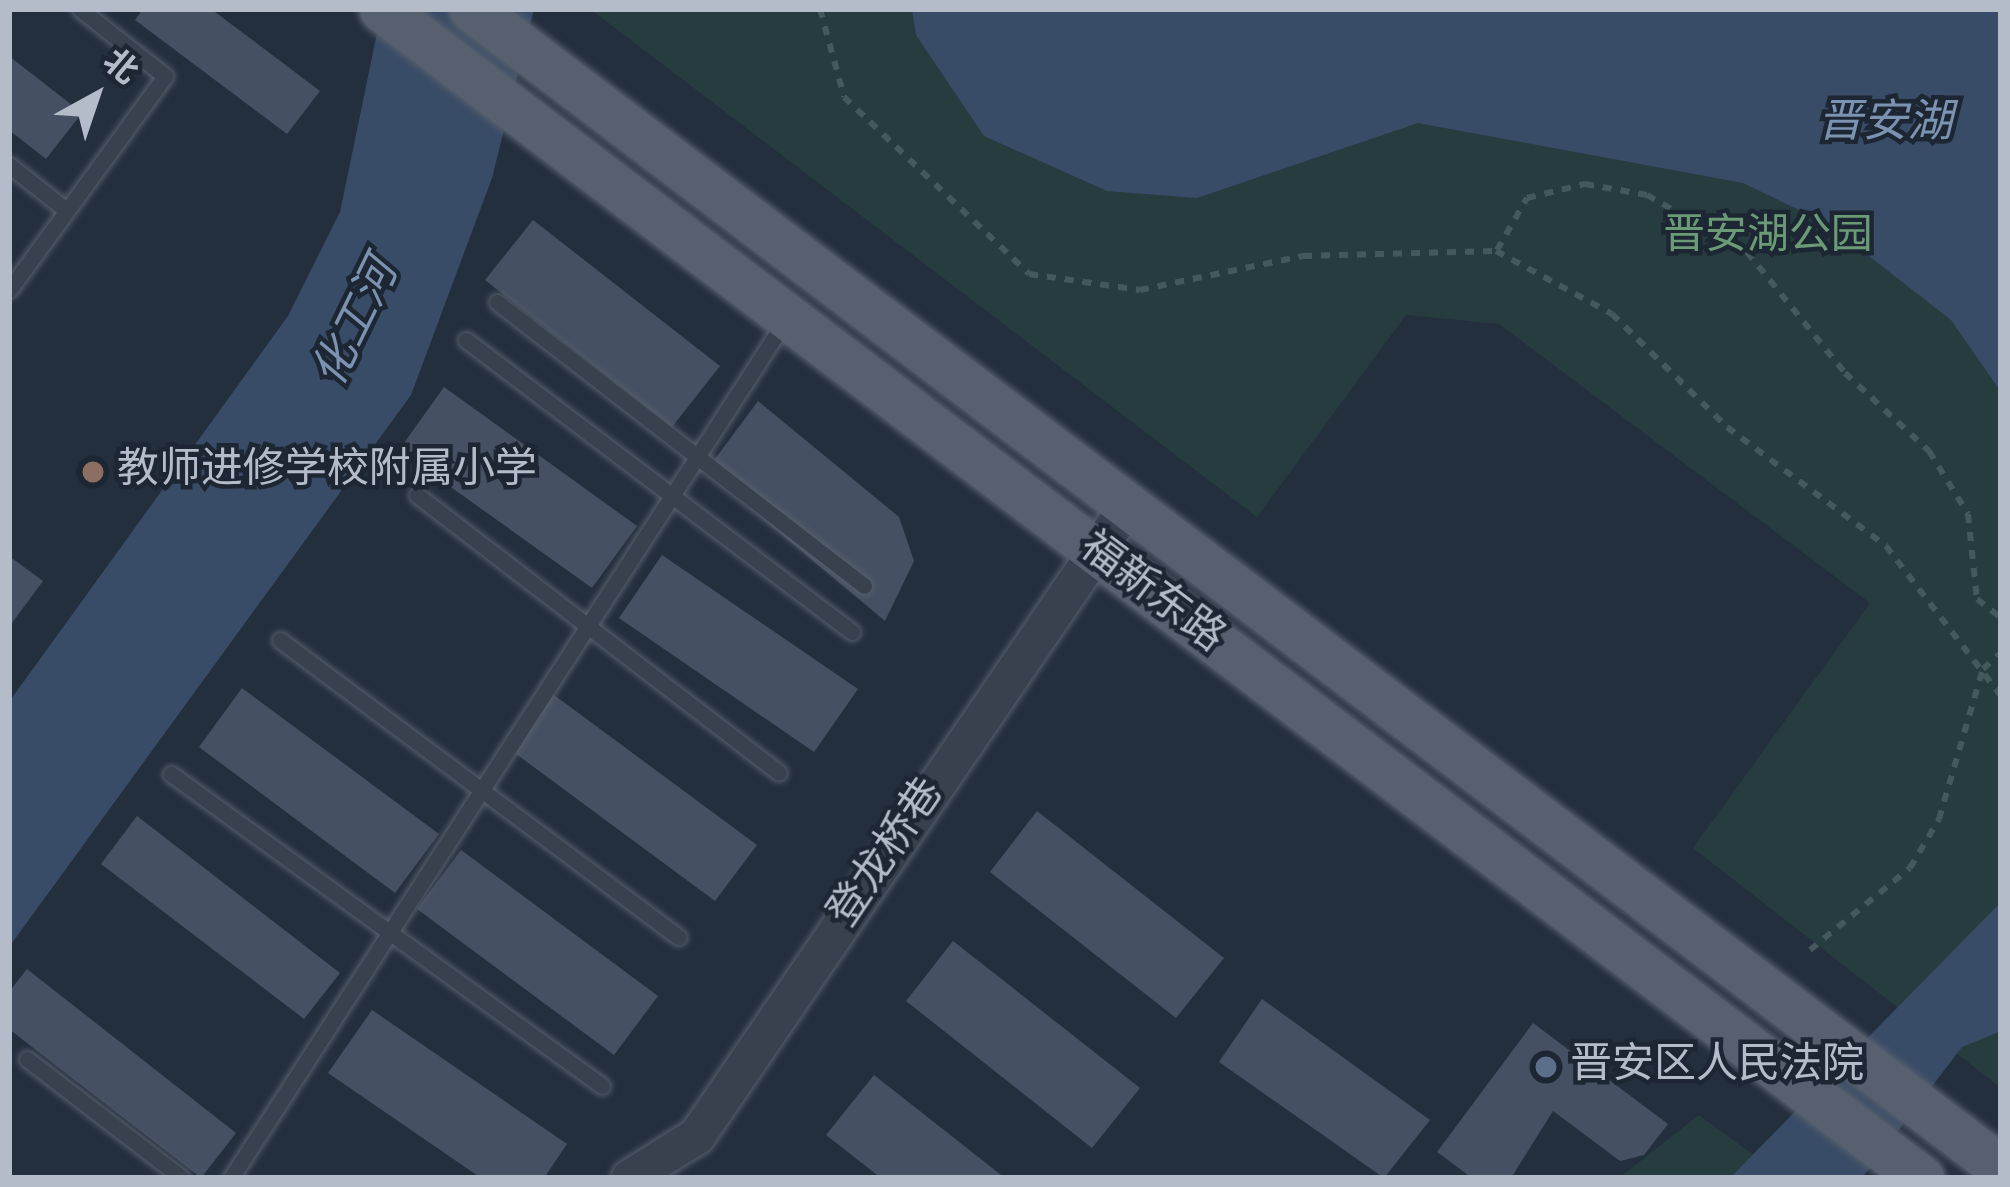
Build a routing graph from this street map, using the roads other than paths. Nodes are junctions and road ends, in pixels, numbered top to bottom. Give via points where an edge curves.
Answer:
1 (80, 9) edge
2 (382, 9) edge
3 (472, 9) edge
4 (9, 165) edge
5 (66, 210) junction
6 (9, 290) edge
7 (497, 302) dead end
8 (786, 318) junction
9 (466, 340) dead end
10 (696, 456) junction
11 (416, 495) dead end
12 (670, 495) junction
13 (1127, 507) junction
14 (1096, 553) junction
15 (864, 586) dead end
16 (586, 625) junction
17 (852, 632) dead end
18 (280, 640) dead end
19 (779, 772) dead end
20 (171, 774) dead end
21 (474, 787) junction
22 (385, 934) junction
23 (678, 937) dead end
24 (27, 1060) dead end
25 (602, 1086) dead end
26 (2001, 1168) edge
27 (1910, 1170) edge
28 (182, 1178) edge
29 (231, 1178) edge
30 (630, 1178) edge

1 - 5 lane via 165,76
2 - 8 main road, 福新东路
3 - 13 main road, 福新东路
4 - 5 lane
5 - 6 lane
7 - 10 lane
8 - 10 lane
8 - 14 main road, 福新东路
9 - 12 lane
10 - 12 lane
10 - 15 lane
11 - 16 lane
12 - 16 lane
12 - 17 lane
13 - 14 street, 登龙桥巷
13 - 26 main road, 福新东路
14 - 27 main road, 福新东路
14 - 30 street, 登龙桥巷 via 697,1136
16 - 19 lane
16 - 21 lane
18 - 21 lane
20 - 22 lane
21 - 22 lane
21 - 23 lane
22 - 25 lane
22 - 29 lane
24 - 28 lane

